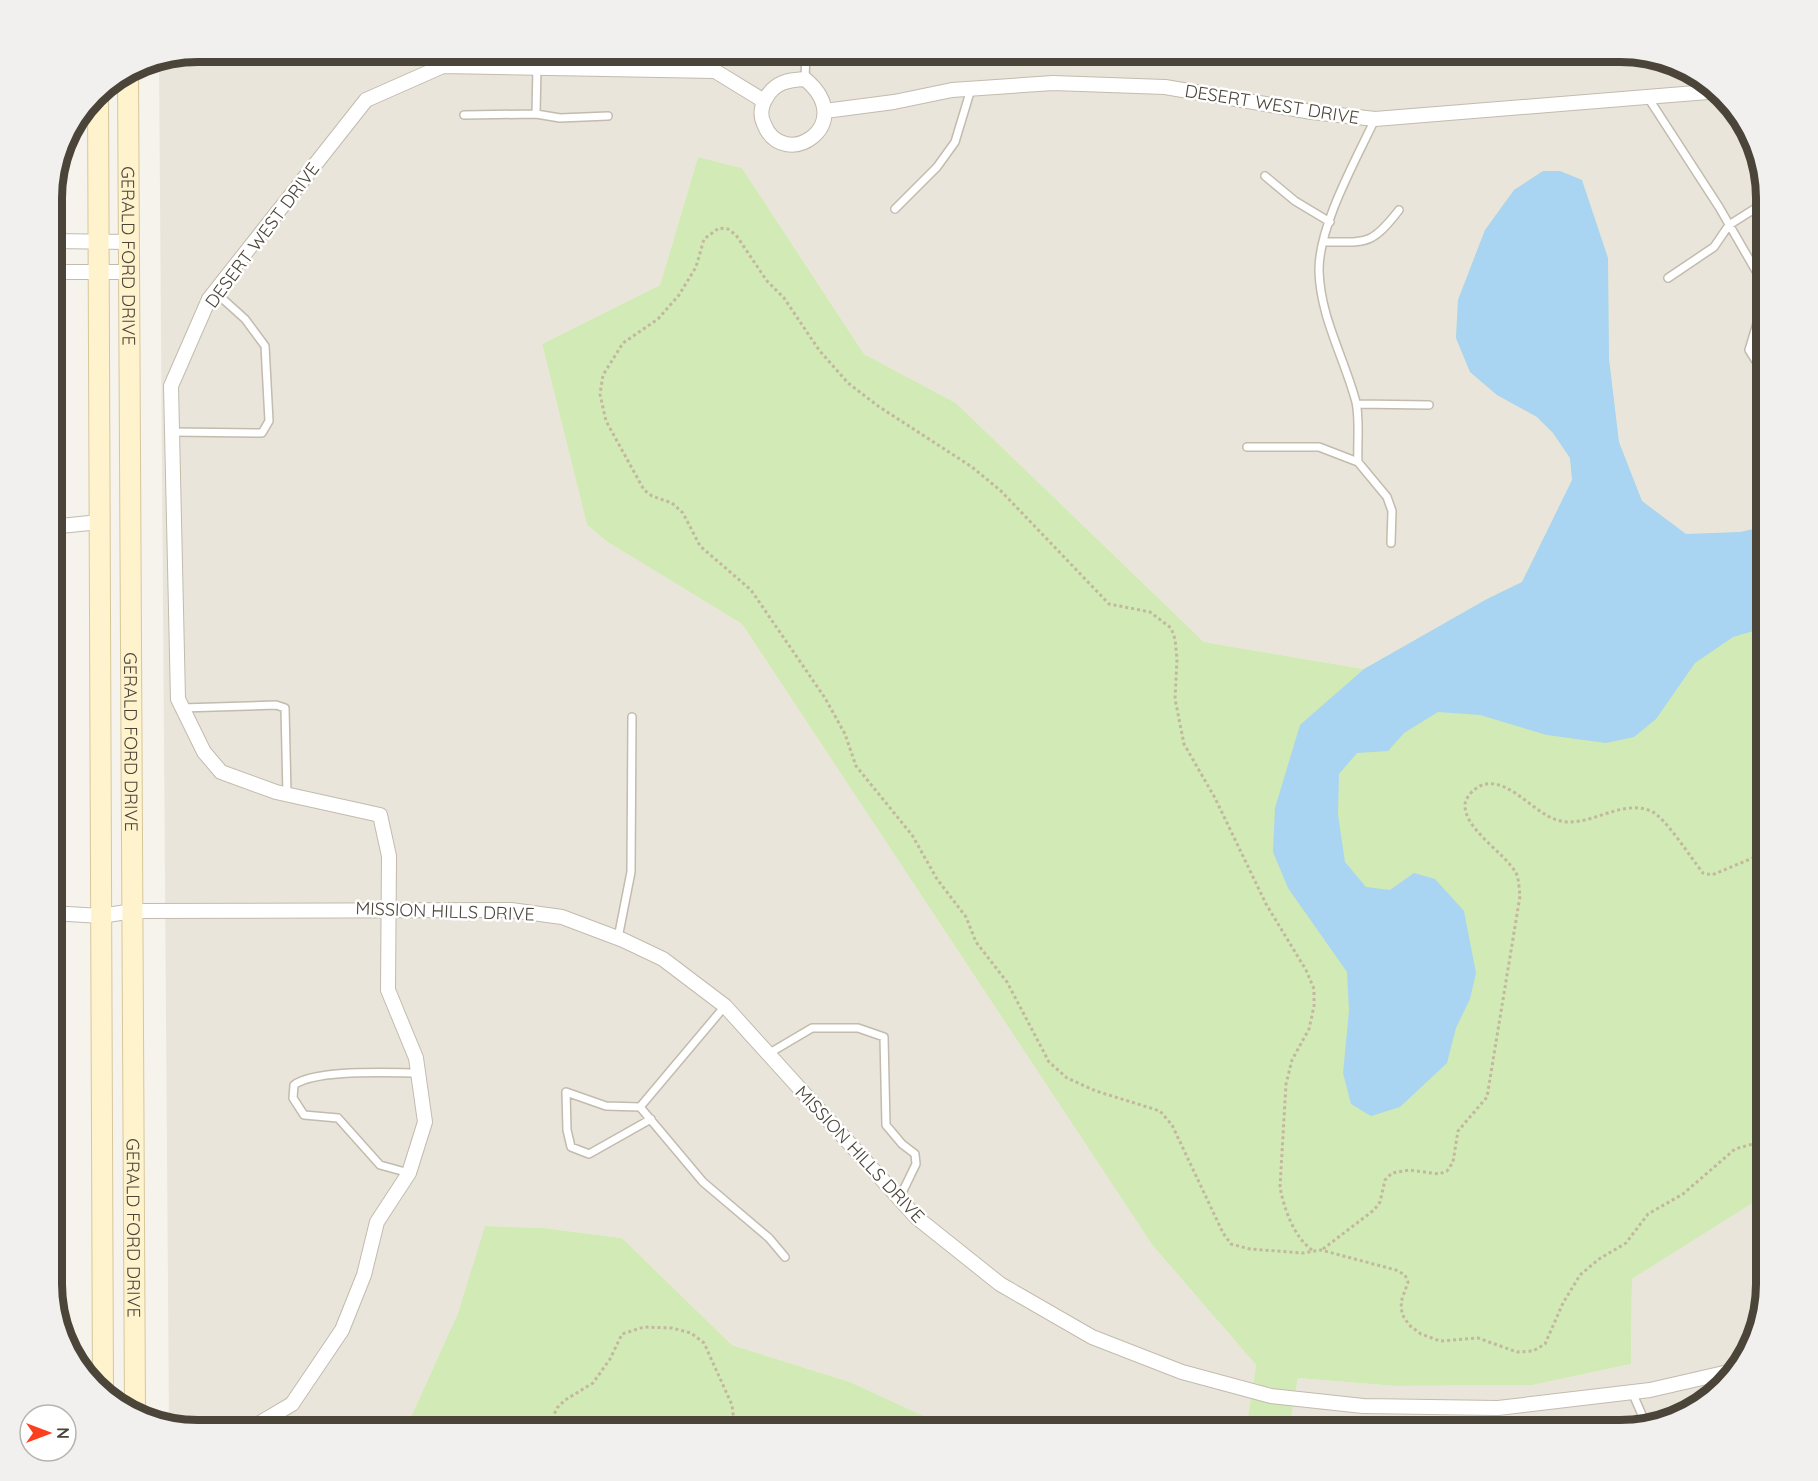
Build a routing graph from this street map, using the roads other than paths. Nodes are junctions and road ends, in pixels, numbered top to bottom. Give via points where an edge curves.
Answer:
1 (806, 62) edge
2 (537, 66) junction
3 (805, 79) junction
4 (128, 81) edge
5 (971, 89) junction
6 (1706, 92) edge
7 (1647, 96) junction
8 (764, 101) junction
9 (98, 105) edge
10 (825, 111) junction
11 (536, 114) junction
12 (464, 115) dead end
13 (608, 116) dead end
14 (1375, 119) junction
15 (1265, 176) dead end
16 (1756, 208) edge
17 (895, 209) dead end
18 (1399, 210) dead end
19 (1330, 222) junction
20 (1729, 225) junction
21 (62, 241) edge
22 (99, 242) junction
23 (129, 242) junction
24 (1323, 242) junction
25 (1756, 271) edge
26 (62, 272) edge
27 (99, 272) junction
28 (129, 272) junction
29 (1668, 278) dead end
30 (215, 292) junction
31 (1756, 327) edge
32 (1756, 361) edge
33 (1356, 404) junction
34 (1430, 405) dead end
35 (172, 432) junction
36 (1247, 447) dead end
37 (1358, 462) junction
38 (99, 522) junction
39 (62, 526) edge
40 (1391, 543) dead end
41 (182, 708) junction
42 (632, 717) dead end
43 (288, 795) junction
44 (388, 908) junction
45 (133, 910) junction
46 (62, 914) edge
47 (101, 916) junction
48 (618, 938) junction
49 (725, 1006) junction
50 (768, 1054) junction
51 (418, 1073) junction
52 (640, 1107) junction
53 (651, 1119) junction
54 (409, 1173) junction
55 (899, 1199) junction
56 (785, 1257) dead end
57 (1723, 1373) edge
58 (103, 1381) edge
59 (1632, 1392) junction
60 (135, 1404) edge
61 (1643, 1417) edge
62 (265, 1420) edge

1 - 3 lane
2 - 8 street, DESERT WEST DRIVE via 715,71
2 - 11 lane
2 - 30 street, DESERT WEST DRIVE via 443,66 366,100
3 - 8 street via 785,80
3 - 10 street via 817,91
4 - 23 main road, GERALD FORD DRIVE
5 - 10 street, DESERT WEST DRIVE
5 - 14 street, DESERT WEST DRIVE via 1053,83 1165,87
5 - 17 lane via 956,142 938,167
6 - 7 street, DESERT WEST DRIVE
7 - 14 street, DESERT WEST DRIVE
7 - 20 lane
8 - 10 street via 767,131 783,144 804,143 813,138 820,131
9 - 22 main road, GERALD FORD DRIVE
11 - 12 lane
11 - 13 lane via 560,118
14 - 19 lane
15 - 19 lane via 1295,201
16 - 20 lane
18 - 24 lane via 1374,238 1363,242
19 - 24 lane
20 - 25 lane
20 - 29 lane via 1714,247
21 - 22 street
22 - 23 street
22 - 27 main road, GERALD FORD DRIVE
23 - 28 main road, GERALD FORD DRIVE
24 - 33 lane via 1319,268 1324,312
26 - 27 street
27 - 28 street
27 - 38 main road, GERALD FORD DRIVE
28 - 45 main road, GERALD FORD DRIVE
30 - 35 street, DESERT WEST DRIVE via 171,386
30 - 35 lane via 245,319 265,346 269,421 262,433
31 - 32 lane via 1749,350
33 - 34 lane
33 - 37 lane
35 - 41 street, DESERT WEST DRIVE via 178,699
36 - 37 lane via 1318,447
37 - 40 lane via 1387,497 1392,511
38 - 39 street
38 - 47 main road, GERALD FORD DRIVE
41 - 43 street, DESERT WEST DRIVE via 204,752 221,772
41 - 43 lane via 285,708
42 - 48 lane via 631,872
43 - 44 street, DESERT WEST DRIVE via 380,815 389,856
44 - 45 street, MISSION HILLS DRIVE
44 - 48 street, MISSION HILLS DRIVE via 512,910 562,917
44 - 51 street via 388,990 416,1058
45 - 47 street, MISSION HILLS DRIVE
45 - 60 main road, GERALD FORD DRIVE
46 - 47 street, MISSION HILLS DRIVE
47 - 58 main road, GERALD FORD DRIVE
48 - 49 street, MISSION HILLS DRIVE via 663,959
49 - 50 street, MISSION HILLS DRIVE
49 - 52 lane
50 - 55 street, MISSION HILLS DRIVE
50 - 55 lane via 812,1028 858,1028 884,1037 886,1125 915,1154 916,1164
51 - 54 street via 425,1122
51 - 54 lane via 304,1078 294,1085 292,1098 304,1115 338,1118 380,1165
52 - 53 lane
52 - 53 lane via 606,1106 566,1092 567,1130 572,1147 589,1154
53 - 56 lane via 703,1182 769,1238
54 - 62 street via 377,1222 364,1275 342,1330 292,1404
55 - 59 street, MISSION HILLS DRIVE via 1000,1284 1092,1337 1182,1372 1271,1396 1363,1406 1498,1408
57 - 59 street, MISSION HILLS DRIVE
59 - 61 lane

